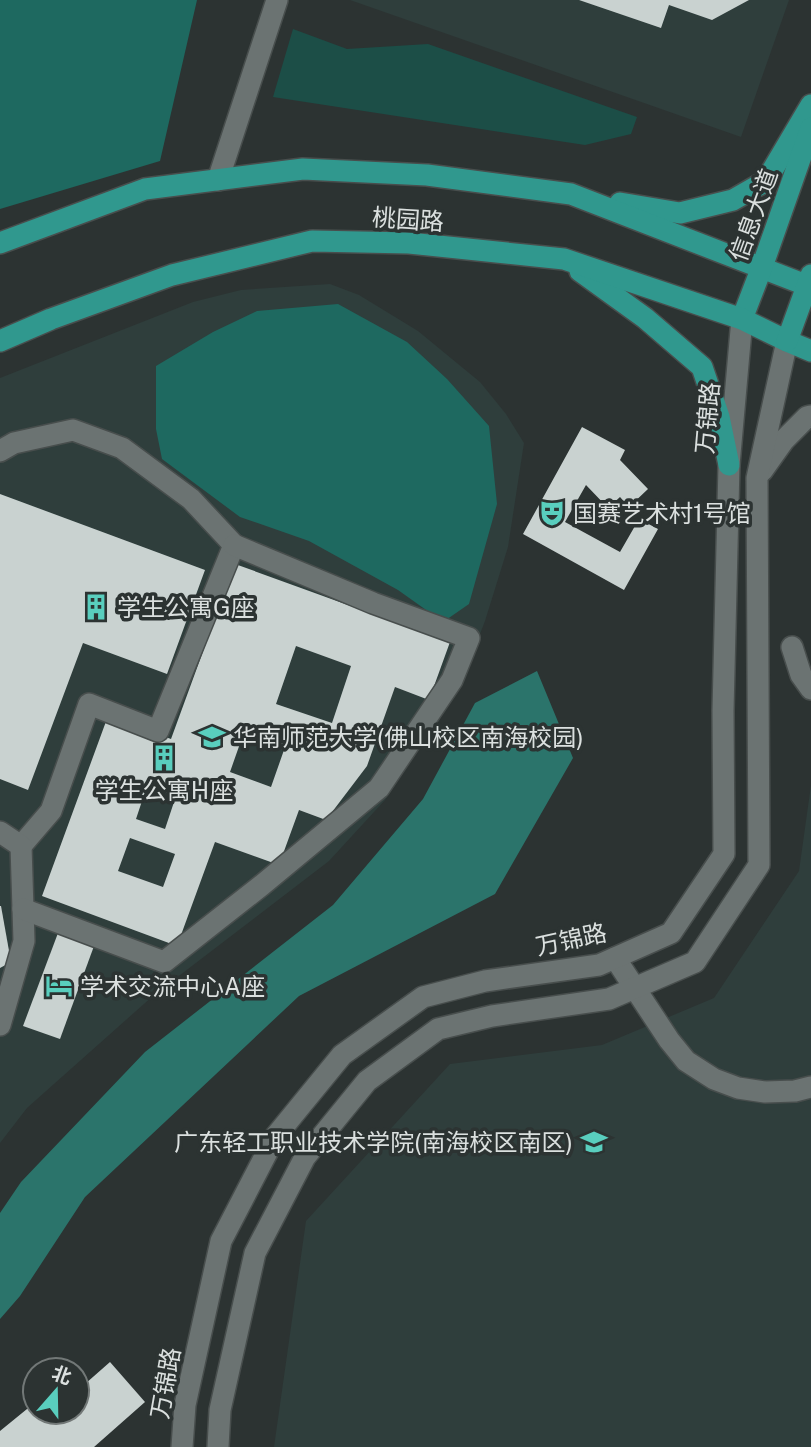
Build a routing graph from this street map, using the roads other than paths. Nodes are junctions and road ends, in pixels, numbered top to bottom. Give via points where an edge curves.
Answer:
1 (277, 0) edge
2 (811, 104) edge
3 (811, 128) edge
4 (218, 180) junction
5 (571, 194) junction
6 (0, 243) edge
7 (564, 259) junction
8 (762, 267) junction
9 (810, 282) edge
10 (742, 318) junction
11 (0, 341) edge
12 (787, 341) junction
13 (811, 351) edge
14 (811, 416) edge
15 (0, 451) edge
16 (729, 466) junction
17 (757, 478) junction
18 (234, 545) junction
19 (792, 647) dead end
20 (811, 689) edge
21 (0, 832) edge
22 (21, 846) junction
23 (23, 909) junction
24 (615, 958) junction
25 (635, 988) junction
26 (0, 1025) edge
27 (811, 1087) edge
28 (182, 1447) edge
29 (218, 1447) edge

1 - 4 street
2 - 5 main road via 766,180 733,200 680,213
3 - 8 main road, 信息大道
4 - 5 main road, 桃园路 via 303,169 427,175
4 - 6 main road, 桃园路 via 145,189
5 - 8 main road, 桃园路
7 - 10 main road, 桃园路
7 - 11 main road, 桃园路 via 409,243 312,241 172,275
7 - 16 main road via 702,367
8 - 9 main road, 桃园路
8 - 10 main road, 信息大道
9 - 12 main road
10 - 12 main road, 桃园路
10 - 16 street, 万锦路
12 - 13 main road, 桃园路
12 - 17 street
14 - 17 street via 784,440
15 - 18 street via 14,443 73,430 122,448 191,499
16 - 24 street, 万锦路 via 724,854 671,933
17 - 25 street via 759,865 695,962
18 - 22 street via 158,731 89,704 51,811
18 - 23 street via 469,638 452,680 379,788 164,961
19 - 20 street
21 - 22 street
22 - 23 street
23 - 26 street via 24,941
24 - 25 street
24 - 28 street, 万锦路 via 599,965 485,981 423,997 342,1055 275,1137 221,1241 185,1405
25 - 27 street via 686,1060 714,1079 765,1092
25 - 29 street via 609,999 438,1029 367,1081 305,1157 255,1253 220,1410

